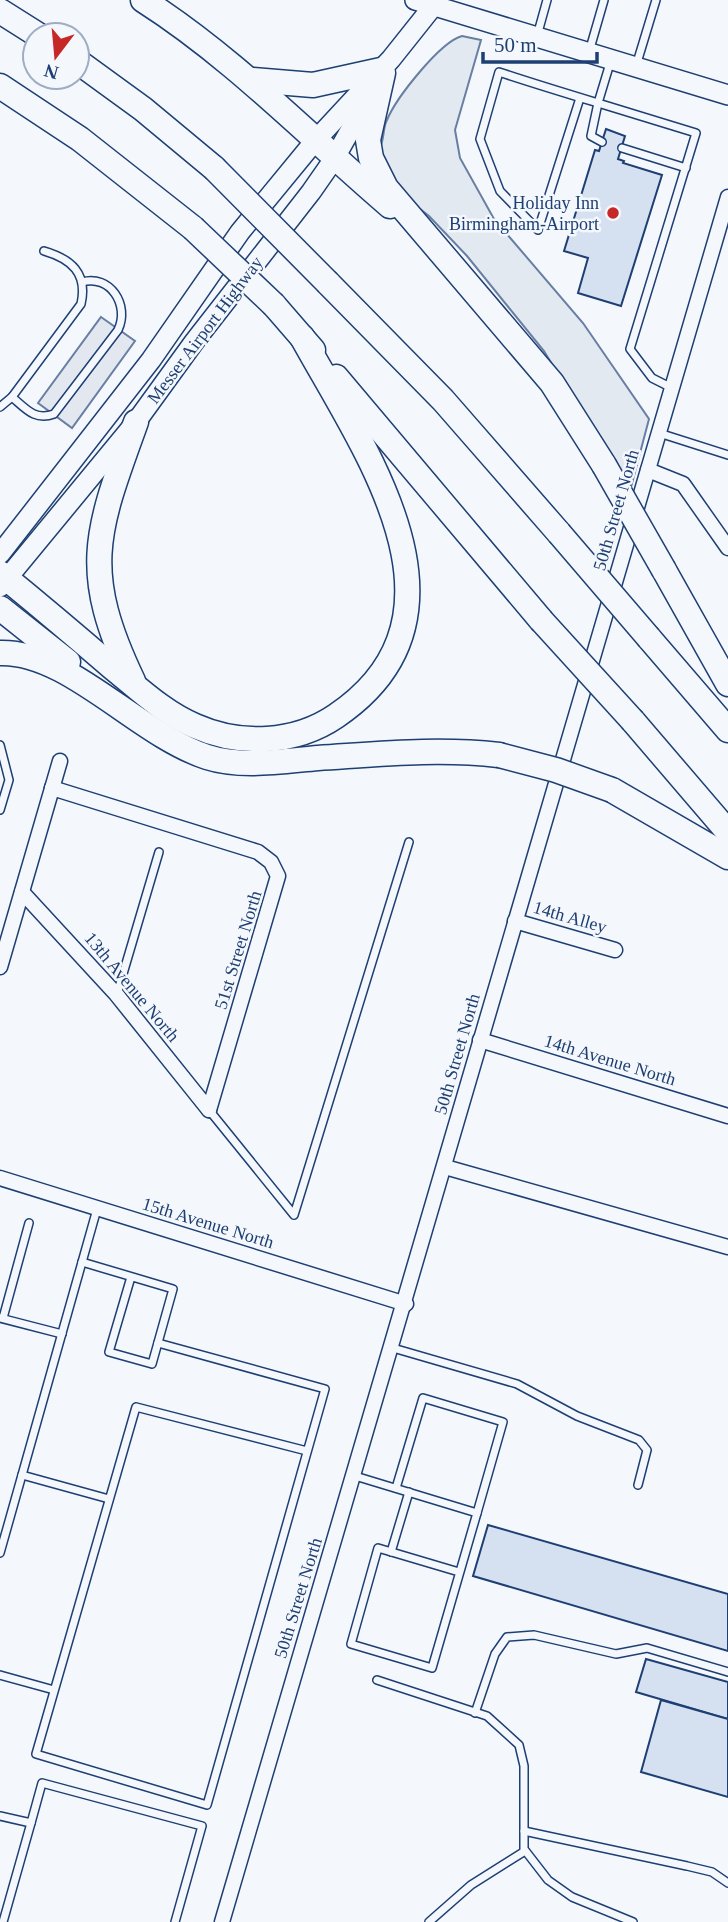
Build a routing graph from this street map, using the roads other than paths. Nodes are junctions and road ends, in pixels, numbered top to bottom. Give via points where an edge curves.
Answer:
1 (143, 0) edge
2 (547, 0) edge
3 (593, 0) edge
4 (656, 0) edge
5 (604, 1) edge
6 (428, 2) edge
7 (0, 11) edge
8 (21, 24) edge
9 (536, 37) junction
10 (589, 52) junction
11 (611, 59) junction
12 (636, 66) junction
13 (385, 67) junction
14 (91, 71) edge
15 (252, 80) junction
16 (0, 86) edge
17 (728, 95) edge
18 (580, 98) junction
19 (598, 103) junction
20 (314, 142) junction
21 (602, 142) dead end
22 (622, 148) dead end
23 (334, 159) junction
24 (686, 168) junction
25 (728, 197) edge
26 (422, 234) junction
27 (44, 251) dead end
28 (82, 282) junction
29 (302, 337) junction
30 (672, 388) junction
31 (12, 397) junction
32 (0, 407) edge
33 (136, 422) junction
34 (659, 433) junction
35 (728, 455) edge
36 (648, 470) junction
37 (728, 548) edge
38 (0, 554) edge
39 (2, 580) edge
40 (0, 608) edge
41 (0, 653) edge
42 (728, 684) edge
43 (137, 687) junction
44 (728, 730) edge
45 (165, 739) junction
46 (0, 745) edge
47 (60, 761) dead end
48 (52, 788) junction
49 (0, 810) edge
50 (728, 832) edge
51 (409, 842) dead end
52 (159, 852) dead end
53 (728, 857) edge
54 (22, 892) junction
55 (515, 921) junction
56 (615, 950) dead end
57 (0, 967) edge
58 (116, 994) junction
59 (480, 1040) junction
60 (209, 1110) junction
61 (728, 1116) edge
62 (445, 1167) junction
63 (0, 1178) edge
64 (97, 1209) junction
65 (29, 1223) dead end
66 (728, 1247) edge
67 (82, 1262) junction
68 (131, 1277) junction
69 (406, 1304) junction
70 (1, 1318) edge
71 (62, 1334) junction
72 (158, 1343) junction
73 (393, 1348) junction
74 (307, 1451) junction
75 (22, 1475) junction
76 (355, 1476) junction
77 (638, 1485) dead end
78 (396, 1488) junction
79 (409, 1492) junction
80 (109, 1499) junction
81 (477, 1513) junction
82 (391, 1552) junction
83 (0, 1553) edge
84 (459, 1572) junction
85 (728, 1672) edge
86 (0, 1675) edge
87 (377, 1680) dead end
88 (54, 1690) junction
89 (475, 1713) junction
90 (0, 1816) edge
91 (31, 1823) junction
92 (524, 1831) junction
93 (525, 1851) junction
94 (728, 1883) edge
95 (3, 1922) edge
96 (175, 1922) edge
97 (222, 1922) edge
98 (429, 1922) edge
99 (634, 1922) edge

1 - 15 highway
2 - 9 lane
3 - 5 lane
4 - 12 lane
5 - 10 lane
6 - 9 main road
6 - 13 main road, Messer Airport Highway
7 - 8 highway
9 - 10 main road
10 - 11 main road
11 - 12 main road
11 - 19 lane
12 - 17 main road
13 - 15 highway via 353,79 313,85
13 - 20 main road, Messer Airport Highway
13 - 23 main road, Messer Airport Highway
13 - 26 highway via 368,140 371,158 386,188
14 - 44 highway, bridge via 214,168 443,400
15 - 20 highway
16 - 29 highway, bridge via 80,139 193,228
18 - 18 lane via 499,72 480,139 500,191 538,230
18 - 19 lane
19 - 21 lane via 591,136
19 - 24 lane via 696,133
20 - 23 highway
20 - 38 main road, Messer Airport Highway via 240,232 151,360
22 - 24 lane
23 - 26 highway
23 - 33 main road, Messer Airport Highway
24 - 30 lane via 630,349 652,378
25 - 30 street, 50th Street North
26 - 42 highway, bridge via 552,383
27 - 28 lane via 70,261
28 - 31 lane via 81,304
28 - 31 lane via 98,280 115,292 121,317 118,330 54,414 39,417
29 - 43 highway via 382,483 400,531 408,577 406,604 390,657 353,704 295,736 261,740 197,727 172,715
29 - 50 highway, bridge
30 - 34 street, 50th Street North
31 - 32 lane
33 - 39 main road, Messer Airport Highway
33 - 43 highway via 106,503 98,542 98,581 114,641
34 - 35 lane
34 - 36 street, 50th Street North
36 - 37 street via 683,484
36 - 55 street, 50th Street North
39 - 43 highway
40 - 45 highway
41 - 45 highway via 19,652 45,660
45 - 53 highway, bridge via 209,757 257,763 449,749 499,755 612,790
46 - 49 lane via 9,780
47 - 48 street
48 - 54 street
48 - 60 street, 51st Street North via 258,852 278,876
51 - 60 lane via 294,1215
52 - 58 lane
54 - 57 street
54 - 58 street, 13th Avenue North
55 - 56 street, 14th Alley
55 - 59 street, 50th Street North
58 - 60 street, 13th Avenue North
59 - 61 street, 14th Avenue North
59 - 62 street, 50th Street North
62 - 66 street
62 - 69 street, 50th Street North
63 - 64 street, 15th Avenue North
64 - 67 lane
64 - 69 street, 15th Avenue North
65 - 70 lane
67 - 68 lane
67 - 71 lane
68 - 72 lane via 173,1289
68 - 72 lane via 109,1352 152,1364
69 - 73 street, 50th Street North
70 - 71 lane
71 - 75 lane
72 - 74 lane via 325,1389
73 - 76 street, 50th Street North
73 - 77 lane via 517,1384 577,1416 639,1440 647,1450
74 - 80 lane via 136,1406
74 - 88 lane via 207,1805 36,1754
75 - 80 lane
75 - 83 lane
76 - 78 lane
76 - 97 street, 50th Street North
78 - 79 lane
78 - 81 lane via 423,1398 503,1422
79 - 81 lane
79 - 82 lane
80 - 88 lane
81 - 84 lane
82 - 84 lane
82 - 84 lane via 378,1548 351,1644 432,1668
85 - 89 lane via 647,1648 616,1654 534,1635 507,1637 495,1654
86 - 88 lane
87 - 89 lane
89 - 92 lane via 487,1716 519,1745 524,1766
90 - 91 lane
91 - 95 lane
91 - 96 lane via 42,1783 202,1826
92 - 93 lane
92 - 94 lane via 712,1872
93 - 98 lane via 471,1885
93 - 99 lane via 548,1880 572,1897

